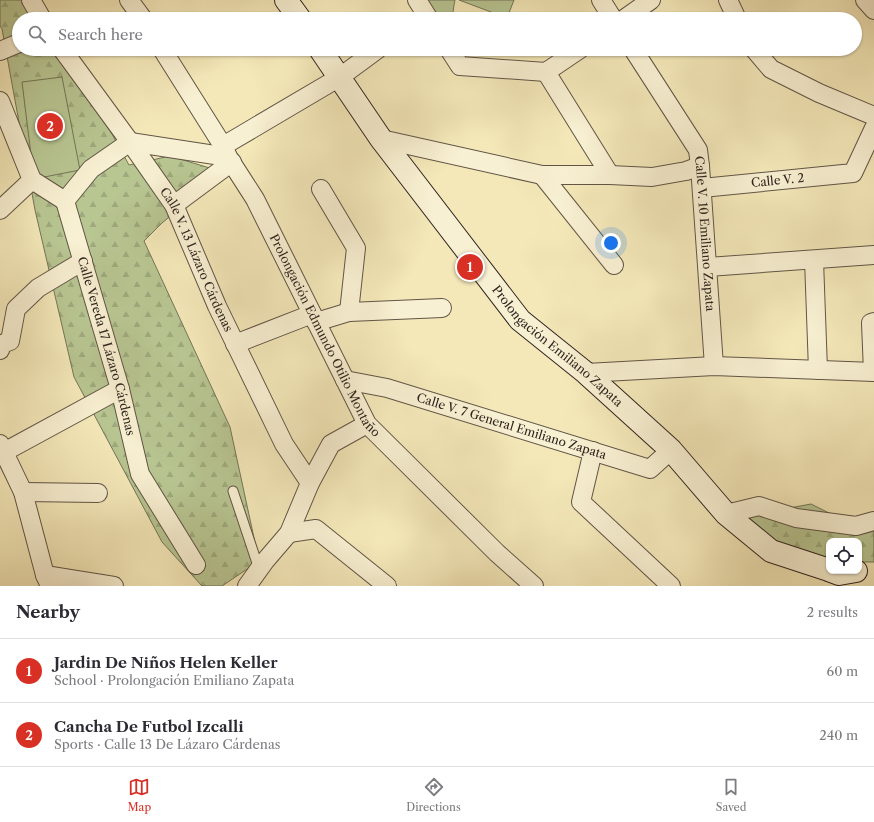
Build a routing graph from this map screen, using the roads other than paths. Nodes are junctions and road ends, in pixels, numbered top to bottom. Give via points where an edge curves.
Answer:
1 (31, 0) edge
2 (129, 0) edge
3 (286, 0) edge
4 (601, 0) edge
5 (651, 0) edge
6 (865, 0) edge
7 (874, 10) edge
8 (38, 12) edge
9 (138, 12) edge
10 (295, 12) edge
11 (609, 12) edge
12 (634, 12) edge
13 (12, 46) edge
14 (0, 51) edge
15 (67, 56) edge
16 (166, 56) edge
17 (325, 56) edge
18 (368, 56) edge
19 (454, 56) edge
20 (570, 56) edge
21 (638, 56) edge
22 (760, 56) edge
23 (546, 72) junction
24 (340, 77) junction
25 (0, 101) edge
26 (874, 116) edge
27 (874, 128) edge
28 (381, 139) junction
29 (130, 142) junction
30 (228, 155) junction
31 (700, 166) junction
32 (542, 175) junction
33 (610, 176) junction
34 (32, 180) junction
35 (702, 188) junction
36 (321, 189) dead end
37 (65, 201) junction
38 (174, 205) junction
39 (0, 210) edge
40 (874, 255) edge
41 (814, 260) junction
42 (83, 261) junction
43 (614, 265) dead end
44 (708, 267) junction
45 (442, 308) dead end
46 (349, 312) junction
47 (314, 318) junction
48 (874, 322) edge
49 (235, 344) junction
50 (5, 345) edge
51 (714, 366) junction
52 (818, 370) junction
53 (874, 372) edge
54 (586, 373) junction
55 (345, 380) junction
56 (120, 389) junction
57 (367, 424) junction
58 (2, 448) edge
59 (671, 450) junction
60 (593, 451) junction
61 (310, 483) junction
62 (233, 491) dead end
63 (23, 492) junction
64 (98, 493) dead end
65 (726, 514) junction
66 (874, 521) edge
67 (289, 534) junction
68 (196, 565) dead end
69 (874, 568) edge
70 (259, 569) junction
71 (826, 569) edge
72 (862, 570) edge
73 (48, 580) edge
74 (114, 586) edge
75 (247, 586) edge
76 (387, 586) edge
77 (534, 586) edge
78 (671, 586) edge

1 - 8 street
2 - 9 street
3 - 10 main road
4 - 11 street
5 - 12 street
6 - 7 street
13 - 14 street
15 - 29 street, Calle V. 13 Lázaro Cárdenas
16 - 30 street, Prolongación Edmundo Otilio Montaño
17 - 24 main road, Prolongación Emiliano Zapata
18 - 24 street
19 - 23 street via 460,66
20 - 23 street
21 - 31 street, Calle V. 10 Emiliano Zapata via 698,150
22 - 26 street via 771,69
23 - 33 street
24 - 28 main road, Prolongación Emiliano Zapata
24 - 30 street
25 - 34 street
27 - 35 street, Calle V. 2 via 853,172
28 - 32 street
28 - 54 main road, Prolongación Emiliano Zapata via 520,320
29 - 30 street
29 - 37 street via 91,169
29 - 38 street, Calle V. 13 Lázaro Cárdenas
30 - 38 street
30 - 47 street, Prolongación Edmundo Otilio Montaño via 255,199
31 - 33 street via 652,177
31 - 35 street, Calle V. 10 Emiliano Zapata
32 - 33 street
32 - 43 street
34 - 37 street
34 - 39 street
35 - 44 street, Calle V. 10 Emiliano Zapata
36 - 46 street via 356,248
37 - 42 street, Calle Vereda 17 Lázaro Cárdenas
38 - 49 street, Calle V. 13 Lázaro Cárdenas
40 - 41 street
41 - 44 street
41 - 52 street
42 - 50 street via 38,288 16,309
42 - 56 street, Calle Vereda 17 Lázaro Cárdenas
44 - 51 street, Calle V. 10 Emiliano Zapata
45 - 46 street
46 - 47 street
47 - 49 street
47 - 55 street, Prolongación Edmundo Otilio Montaño
48 - 53 street via 871,323
49 - 61 street, Calle V. 13 Lázaro Cárdenas via 284,444
51 - 52 street
51 - 54 street
52 - 53 street
54 - 59 main road, Prolongación Emiliano Zapata
55 - 57 street, Prolongación Edmundo Otilio Montaño
55 - 60 street, Calle V. 7 General Emiliano Zapata via 387,388
56 - 58 street
56 - 68 street, Calle Vereda 17 Lázaro Cárdenas via 140,474
57 - 61 street via 331,444
57 - 77 street, Prolongación Edmundo Otilio Montaño via 491,548
58 - 63 street
59 - 60 street, Calle V. 7 General Emiliano Zapata via 650,469
59 - 65 main road, Prolongación Emiliano Zapata
60 - 78 street via 581,502
61 - 67 street
62 - 70 lane
63 - 64 street
63 - 73 street
65 - 66 street via 759,506 796,518 856,526
65 - 71 main road, Prolongación Emiliano Zapata via 771,551
67 - 70 street
67 - 76 street via 316,529
69 - 72 main road, Prolongación Emiliano Zapata
70 - 75 street
73 - 74 street

